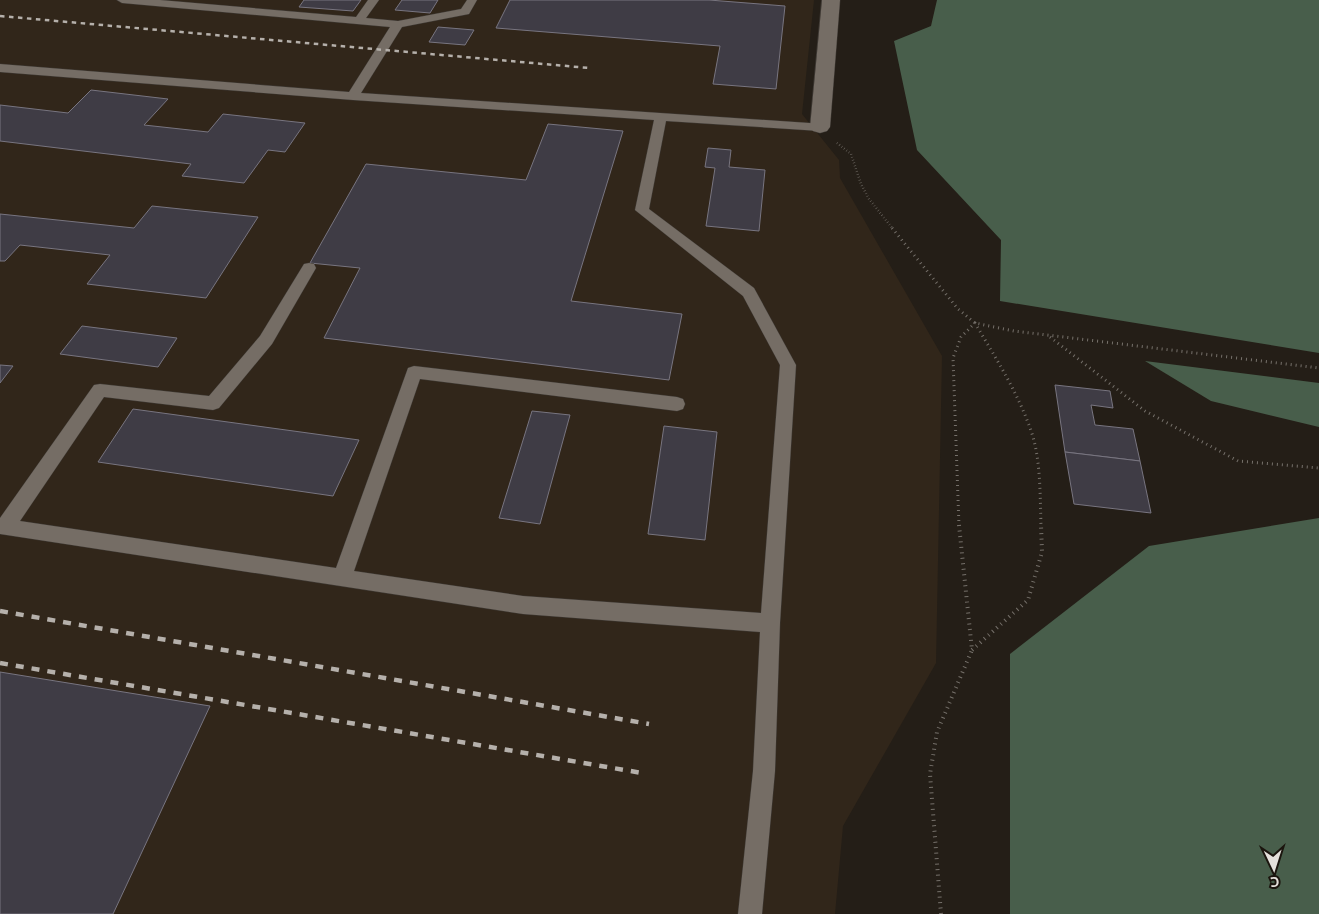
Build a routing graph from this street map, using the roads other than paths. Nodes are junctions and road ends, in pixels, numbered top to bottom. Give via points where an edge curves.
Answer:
1 (122, 0) edge
2 (237, 0) edge
3 (374, 0) edge
4 (472, 0) edge
5 (831, 0) edge
6 (228, 9) junction
7 (359, 20) junction
8 (398, 24) junction
9 (0, 68) edge
10 (353, 96) junction
11 (661, 116) junction
12 (820, 127) joint
13 (310, 268) dead end
14 (677, 404) dead end
15 (2, 527) edge
16 (342, 577) junction
17 (770, 623) junction
18 (750, 914) edge

1 - 6 lane
2 - 6 lane
3 - 7 lane
4 - 8 lane via 465,12
5 - 12 street
6 - 7 lane
7 - 8 lane
8 - 10 lane
9 - 10 lane
10 - 11 lane
11 - 12 lane
11 - 17 lane via 642,210 749,292 788,365
13 - 15 lane via 266,340 213,402 100,390
14 - 16 lane via 414,372
15 - 16 lane
16 - 17 lane via 523,605
17 - 18 lane via 764,771

